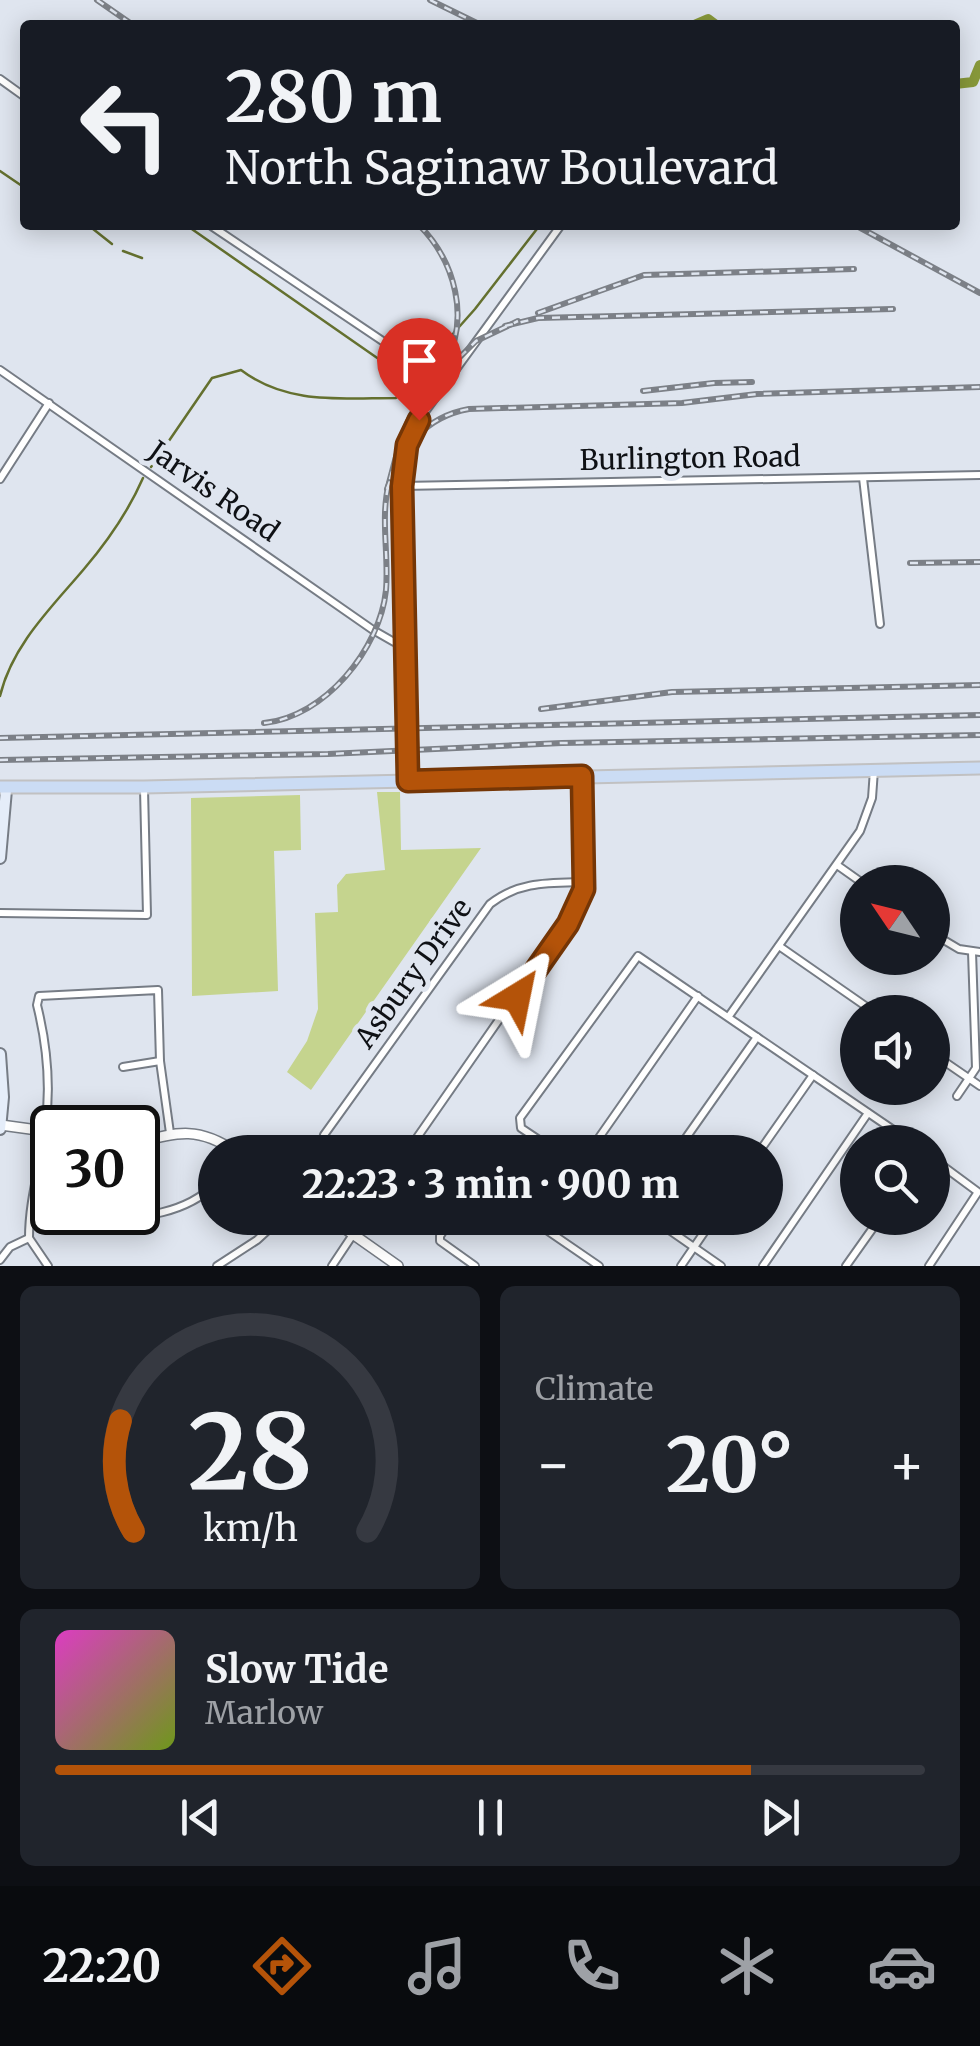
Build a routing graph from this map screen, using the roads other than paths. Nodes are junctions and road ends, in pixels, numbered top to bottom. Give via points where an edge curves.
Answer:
1 (217, 230) edge
2 (557, 230) edge
3 (0, 370) edge
4 (445, 382) junction
5 (49, 404) junction
6 (980, 475) edge
7 (0, 478) edge
8 (863, 478) junction
9 (402, 486) junction
10 (880, 624) dead end
11 (405, 642) junction
12 (980, 768) edge
13 (874, 769) junction
14 (582, 776) junction
15 (408, 781) junction
16 (144, 787) junction
17 (2, 790) edge
18 (0, 858) edge
19 (837, 866) junction
20 (840, 868) edge
21 (585, 882) junction
22 (0, 914) edge
23 (950, 945) edge
24 (779, 946) junction
25 (976, 952) edge
26 (850, 995) edge
27 (698, 996) junction
28 (728, 1016) junction
29 (757, 1036) junction
30 (0, 1054) edge
31 (160, 1061) junction
32 (950, 1065) edge
33 (122, 1067) dead end
34 (813, 1074) junction
35 (970, 1079) junction
36 (980, 1086) edge
37 (958, 1096) dead end
38 (48, 1105) edge
39 (868, 1113) junction
40 (885, 1125) edge
41 (0, 1126) edge
42 (30, 1129) edge
43 (170, 1133) junction
44 (324, 1135) edge
45 (420, 1135) edge
46 (534, 1135) edge
47 (601, 1135) edge
48 (688, 1135) edge
49 (771, 1135) edge
50 (160, 1136) edge
51 (198, 1136) edge
52 (950, 1171) edge
53 (978, 1192) edge
54 (198, 1197) edge
55 (160, 1213) edge
56 (30, 1218) edge
57 (262, 1235) edge
58 (353, 1235) edge
59 (355, 1235) edge
60 (441, 1235) edge
61 (554, 1235) edge
62 (677, 1235) edge
63 (702, 1235) edge
64 (868, 1235) edge
65 (29, 1238) junction
66 (694, 1247) junction
67 (0, 1260) edge
68 (48, 1266) edge
69 (216, 1266) edge
70 (332, 1266) edge
71 (398, 1266) edge
72 (474, 1266) edge
73 (600, 1266) edge
74 (680, 1266) edge
75 (721, 1266) edge
76 (763, 1266) edge
77 (846, 1266) edge
78 (929, 1266) edge

1 - 4 street
2 - 4 street
3 - 5 street, Jarvis Road
4 - 9 street via 412,433
5 - 7 street
5 - 11 street, Jarvis Road via 374,630
6 - 8 street, Burlington Road
8 - 9 street, Burlington Road
8 - 10 street
9 - 11 street
11 - 15 street
12 - 13 main road
13 - 14 main road
13 - 19 street via 867,817
14 - 15 main road
14 - 21 street
15 - 16 main road
16 - 17 main road
16 - 22 street via 147,915
17 - 18 main road
19 - 20 street
19 - 24 street
21 - 44 street, Asbury Drive via 533,883 490,904
21 - 45 street via 568,924
23 - 25 street
24 - 26 street
24 - 28 street
25 - 35 street via 976,1058
27 - 28 street
27 - 46 street via 638,956 519,1124
27 - 47 street
28 - 29 street
29 - 34 street
29 - 48 street
30 - 41 main road
31 - 33 street
31 - 38 street via 158,990 46,993 38,998
31 - 43 street
32 - 35 street
34 - 39 street
34 - 49 street
35 - 36 street
35 - 37 street
39 - 40 street
39 - 76 street
41 - 42 street
43 - 50 street
43 - 51 street
52 - 53 street
53 - 78 street
54 - 55 street
56 - 65 street
57 - 69 street
58 - 70 street
59 - 71 street
60 - 72 street via 440,1242
61 - 73 street
62 - 66 street
63 - 66 street
64 - 77 street
65 - 67 street
65 - 68 street
66 - 74 street
66 - 75 street

